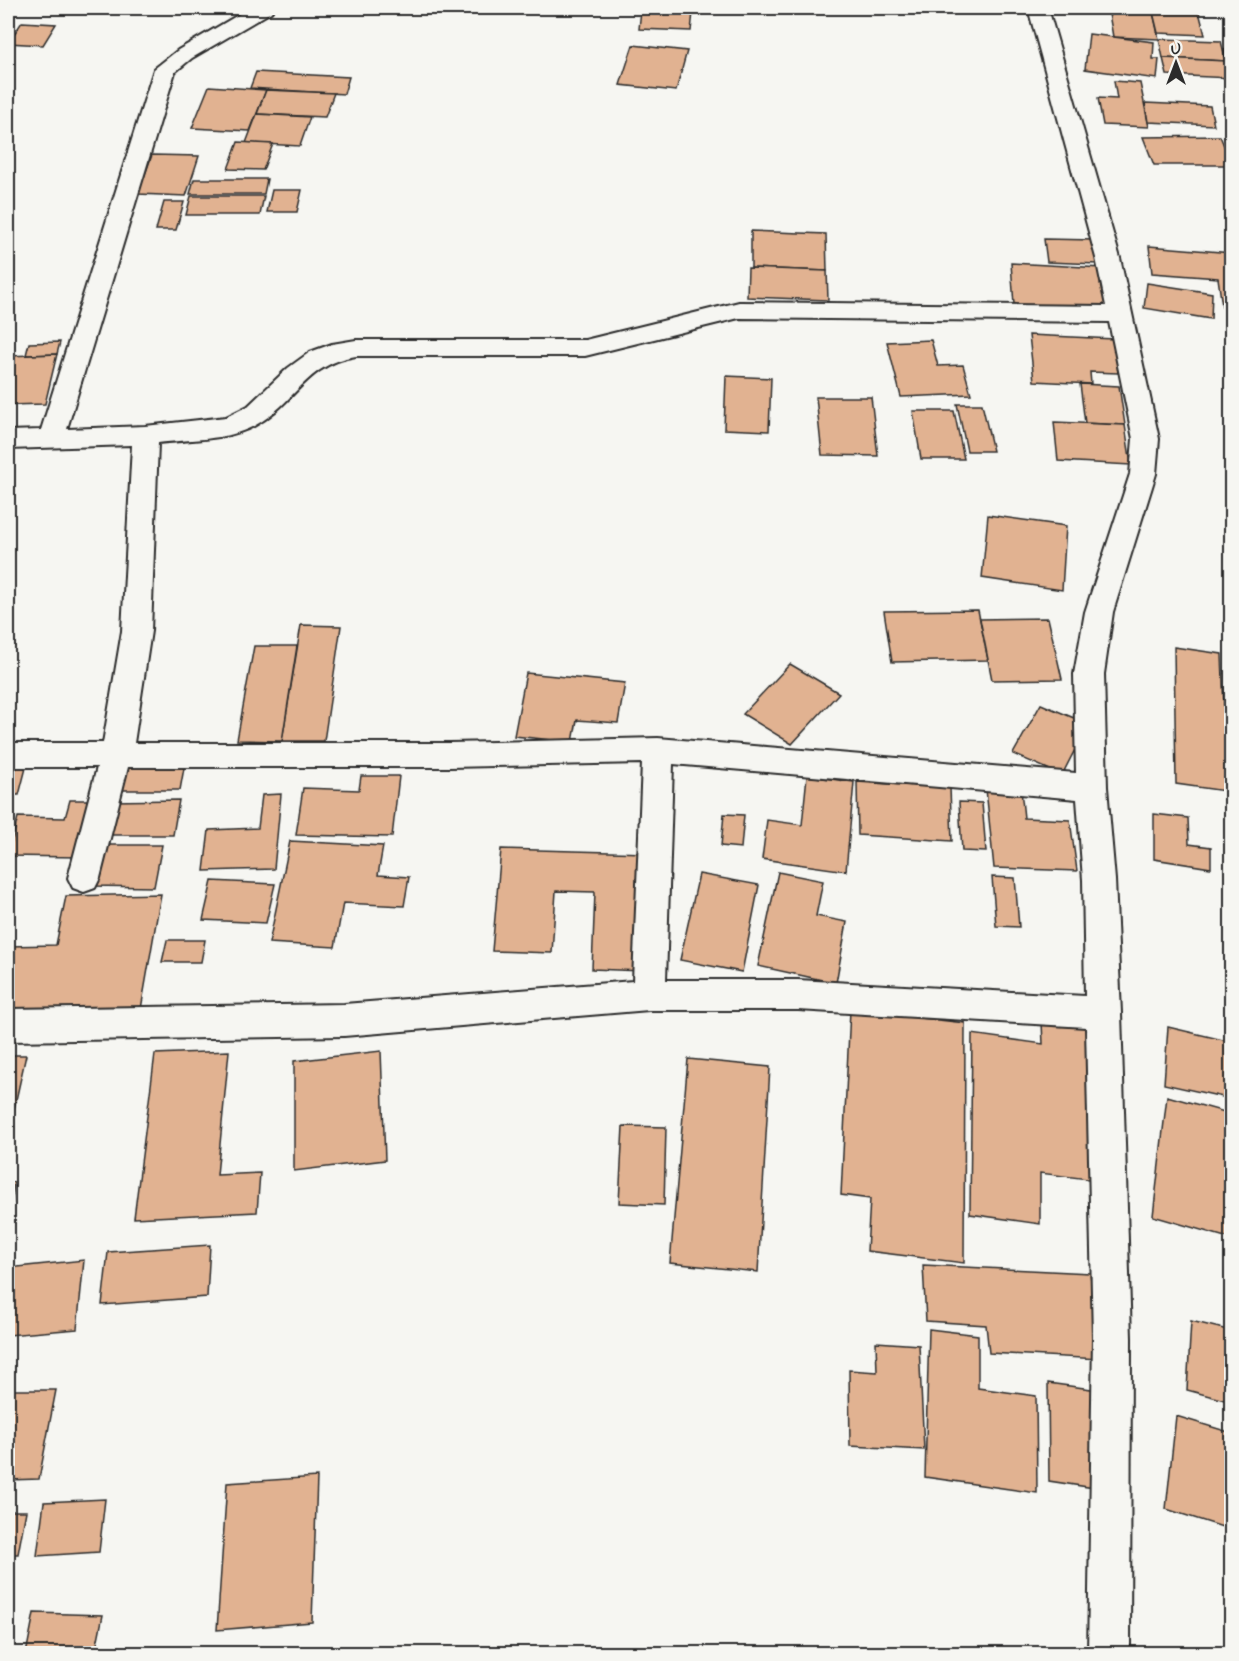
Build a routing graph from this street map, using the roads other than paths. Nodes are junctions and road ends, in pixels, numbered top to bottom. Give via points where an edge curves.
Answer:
1 (264, 8) edge
2 (1038, 8) edge
3 (1120, 314) junction
4 (145, 435) junction
5 (51, 439) junction
6 (8, 440) edge
7 (658, 750) junction
8 (8, 755) edge
9 (116, 755) junction
10 (1092, 787) junction
11 (84, 878) dead end
12 (649, 995) junction
13 (1104, 1013) junction
14 (8, 1025) edge
15 (1109, 1653) edge

1 - 5 street via 165,69
2 - 3 street
3 - 4 street via 739,310 585,348 356,348 328,353 313,361 263,409 242,422 209,430
3 - 10 street via 1146,439 1143,474 1098,612 1089,674
4 - 5 street
4 - 9 street via 140,601
5 - 6 street
7 - 9 street
7 - 10 street
7 - 12 street
8 - 9 street
9 - 11 street
10 - 13 street via 1100,880
12 - 13 street via 798,995
12 - 14 street via 344,1020
13 - 15 street via 1112,1338

